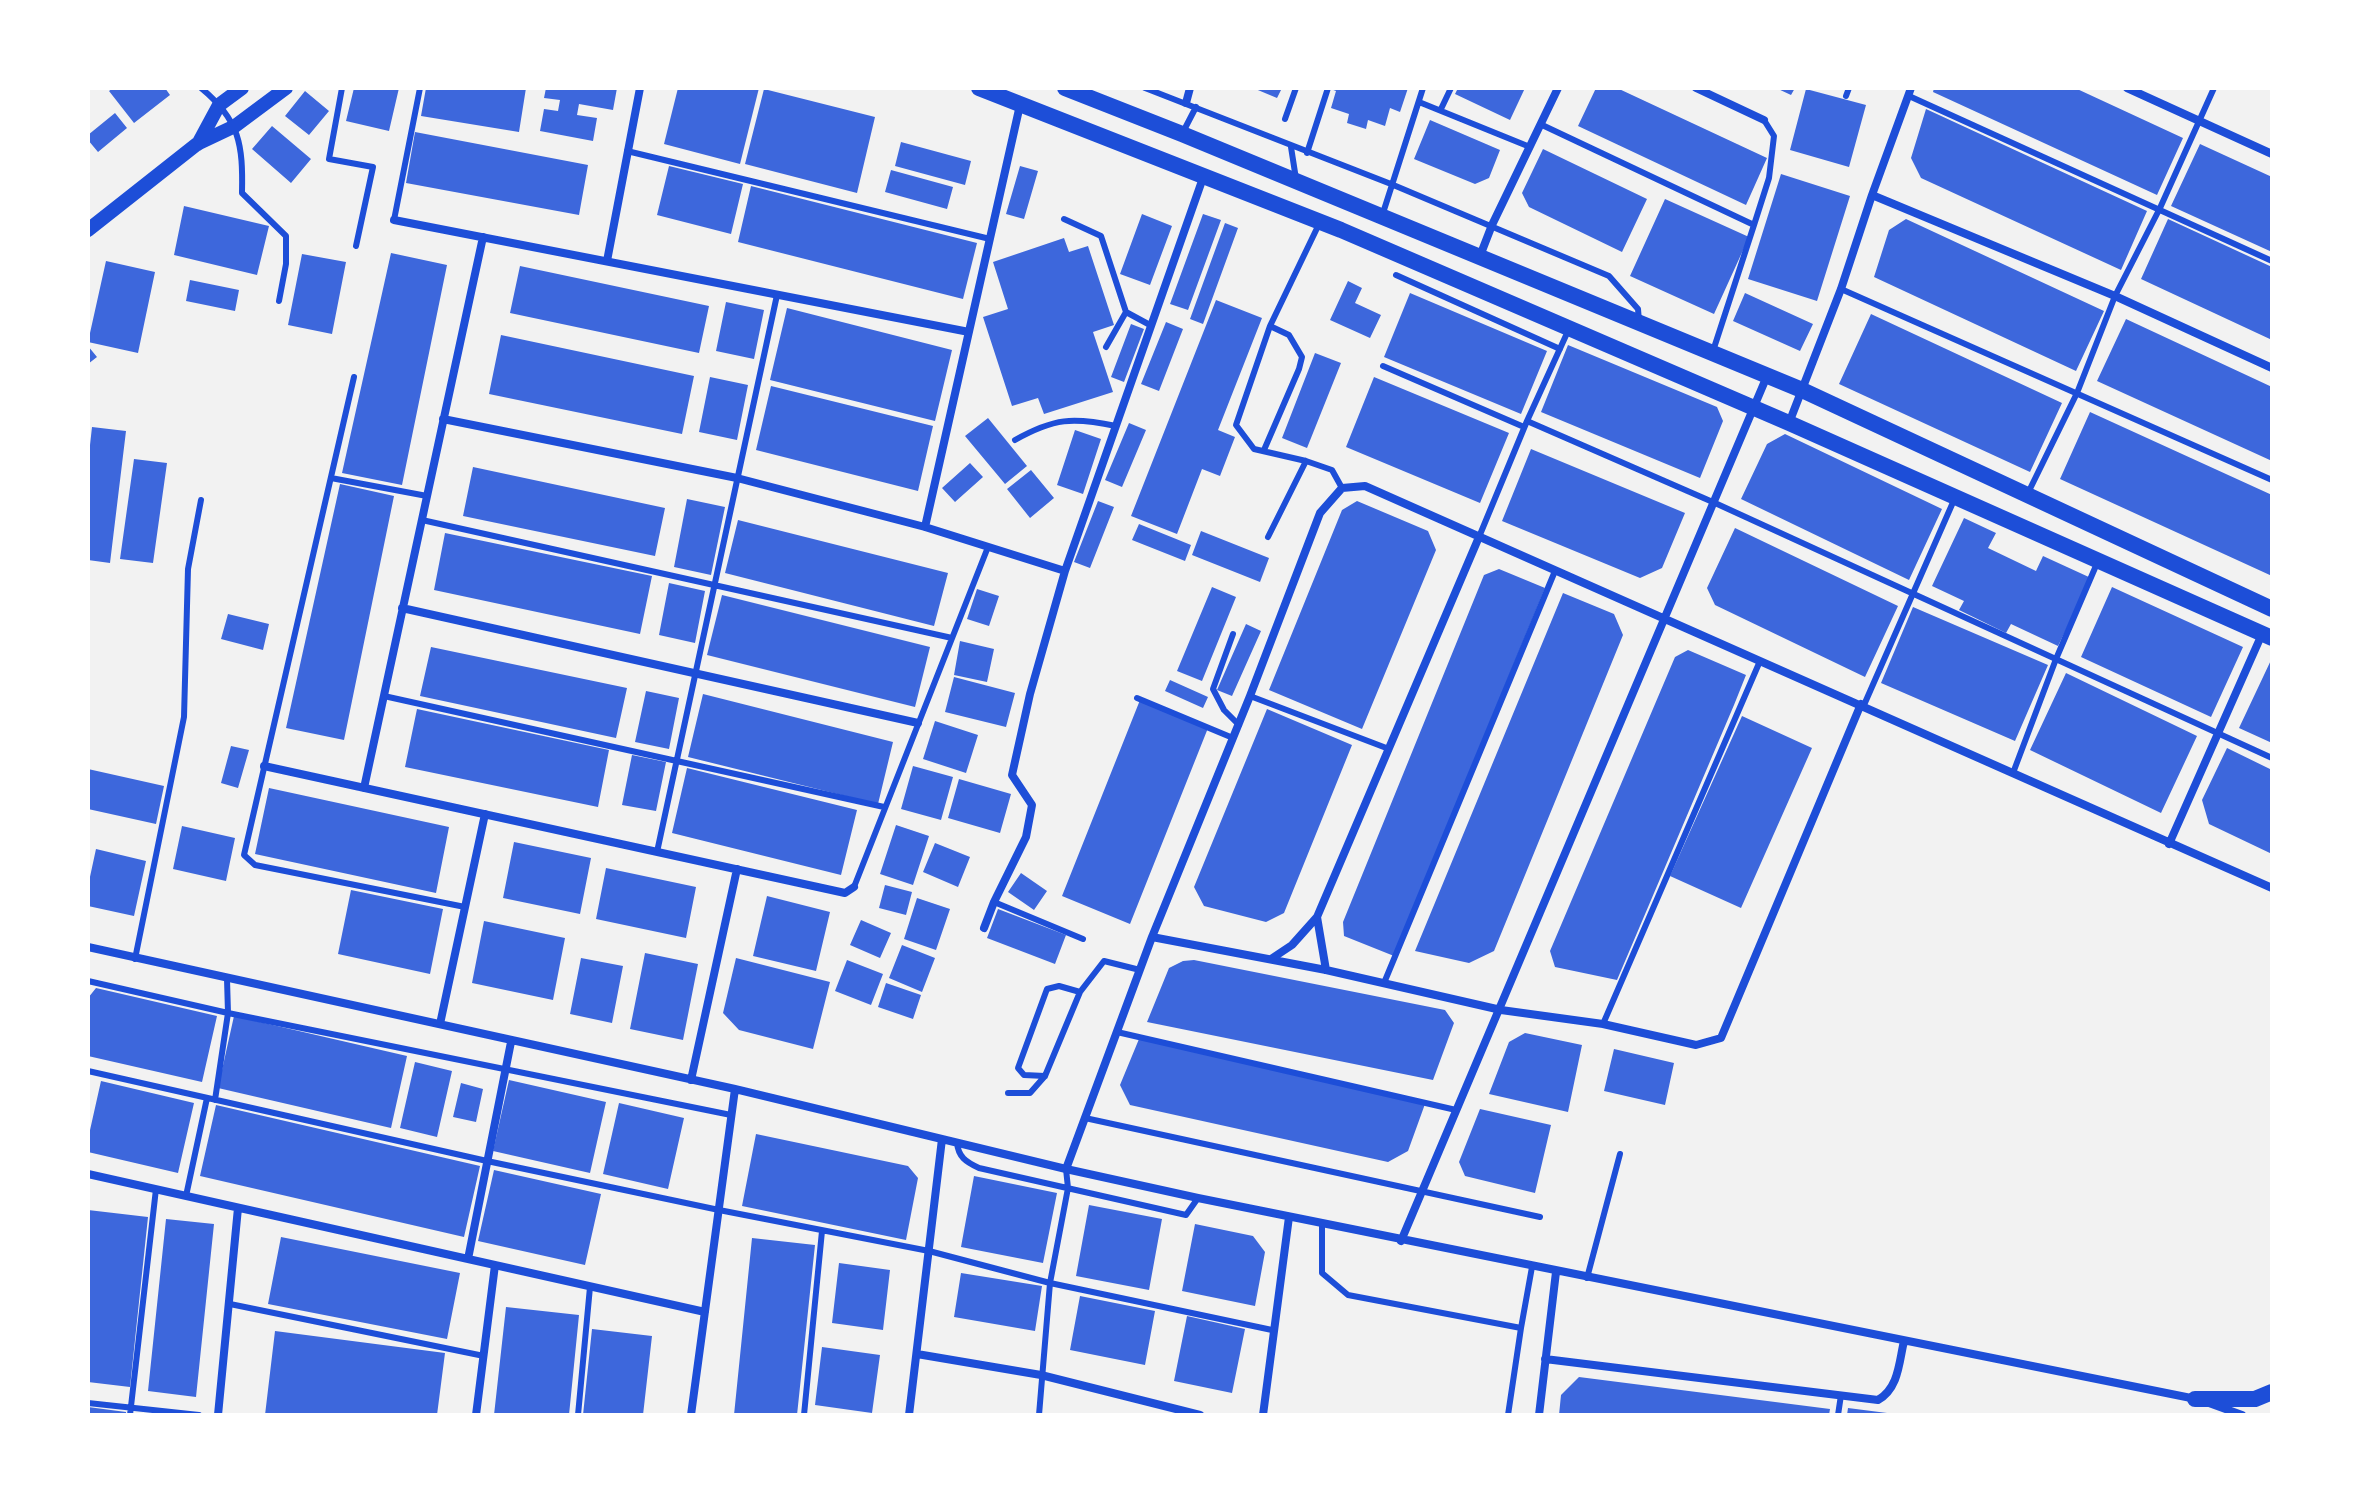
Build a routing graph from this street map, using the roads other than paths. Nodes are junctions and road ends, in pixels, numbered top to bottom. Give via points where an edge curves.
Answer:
1 (201, 88) edge
2 (242, 88) edge
3 (286, 88) edge
4 (342, 88) edge
5 (420, 88) edge
6 (640, 88) edge
7 (979, 88) edge
8 (1065, 88) edge
9 (1145, 88) edge
10 (1190, 88) edge
11 (1296, 88) edge
12 (1328, 88) edge
13 (1423, 88) edge
14 (1451, 88) edge
15 (1558, 88) edge
16 (1696, 88) edge
17 (1849, 88) edge
18 (2127, 88) edge
19 (2214, 88) edge
20 (1910, 92) edge
21 (1846, 96) dead end
22 (1419, 102) junction
23 (1186, 103) junction
24 (219, 105) junction
25 (1020, 105) junction
26 (1196, 107) junction
27 (1441, 109) junction
28 (1285, 119) dead end
29 (1764, 120) joint
30 (2200, 121) junction
31 (1540, 124) junction
32 (235, 126) junction
33 (1182, 134) junction
34 (197, 144) junction
35 (1291, 147) junction
36 (1530, 147) junction
37 (627, 151) junction
38 (1307, 153) junction
39 (2272, 154) edge
40 (1204, 175) junction
41 (1296, 182) junction
42 (1391, 184) junction
43 (1872, 195) junction
44 (2160, 208) junction
45 (1382, 216) junction
46 (1064, 219) dead end
47 (394, 220) joint
48 (1320, 222) junction
49 (1492, 225) junction
50 (1754, 225) junction
51 (88, 230) edge
52 (483, 237) junction
53 (990, 239) junction
54 (356, 246) dead end
55 (1480, 256) junction
56 (607, 261) junction
57 (2272, 261) edge
58 (1396, 275) dead end
59 (1841, 289) junction
60 (777, 295) junction
61 (2115, 296) junction
62 (279, 301) dead end
63 (1126, 312) junction
64 (1639, 323) junction
65 (1150, 325) junction
66 (1270, 326) junction
67 (1569, 329) junction
68 (969, 332) junction
69 (1106, 347) dead end
70 (1560, 349) junction
71 (1712, 353) junction
72 (1383, 366) dead end
73 (2272, 368) edge
74 (1768, 376) junction
75 (354, 377) dead end
76 (1802, 390) junction
77 (2077, 393) junction
78 (1755, 408) junction
79 (443, 419) junction
80 (1789, 423) junction
81 (1525, 424) junction
82 (1116, 426) junction
83 (1015, 440) dead end
84 (1264, 450) junction
85 (1306, 461) junction
86 (331, 478) junction
87 (737, 478) junction
88 (2272, 480) edge
89 (1342, 488) junction
90 (2027, 495) junction
91 (427, 496) junction
92 (1955, 497) junction
93 (201, 500) dead end
94 (1715, 503) junction
95 (422, 520) junction
96 (925, 527) junction
97 (1268, 537) dead end
98 (1479, 537) junction
99 (988, 547) junction
100 (2098, 560) junction
101 (1065, 571) junction
102 (1555, 571) junction
103 (714, 585) junction
104 (1910, 594) junction
105 (402, 608) junction
106 (2272, 609) edge
107 (1666, 619) junction
108 (1233, 634) dead end
109 (2267, 636) edge
110 (952, 638) junction
111 (2056, 659) junction
112 (1760, 661) junction
113 (696, 673) junction
114 (384, 696) junction
115 (1250, 696) junction
116 (1137, 698) dead end
117 (1862, 704) junction
118 (918, 723) junction
119 (1239, 725) junction
120 (2217, 732) junction
121 (1233, 738) junction
122 (1389, 749) junction
123 (2272, 758) edge
124 (676, 761) junction
125 (264, 766) junction
126 (2013, 773) junction
127 (364, 788) junction
128 (884, 807) junction
129 (485, 814) junction
130 (2169, 844) junction
131 (657, 852) junction
132 (737, 869) junction
133 (854, 887) joint
134 (2272, 888) edge
135 (994, 902) junction
136 (465, 907) junction
137 (1317, 917) junction
138 (984, 928) dead end
139 (1152, 937) junction
140 (1083, 939) dead end
141 (88, 947) edge
142 (135, 959) junction
143 (1271, 959) junction
144 (1140, 970) junction
145 (1326, 970) junction
146 (227, 979) junction
147 (88, 981) edge
148 (1384, 983) junction
149 (1080, 992) junction
150 (1501, 1010) junction
151 (228, 1013) junction
152 (440, 1024) junction
153 (1603, 1024) junction
154 (1117, 1032) junction
155 (511, 1042) junction
156 (505, 1069) junction
157 (88, 1071) edge
158 (1045, 1076) junction
159 (691, 1080) junction
160 (735, 1089) junction
161 (1008, 1093) dead end
162 (211, 1099) junction
163 (1456, 1110) junction
164 (731, 1115) junction
165 (1085, 1118) junction
166 (942, 1139) junction
167 (957, 1142) junction
168 (1620, 1154) dead end
169 (487, 1161) junction
170 (1066, 1169) junction
171 (88, 1174) edge
172 (1068, 1188) junction
173 (156, 1189) junction
174 (1422, 1191) junction
175 (186, 1196) junction
176 (1198, 1198) junction
177 (238, 1208) junction
178 (719, 1210) junction
179 (1289, 1217) junction
180 (1540, 1217) dead end
181 (1322, 1223) junction
182 (822, 1231) junction
183 (1401, 1241) junction
184 (929, 1251) junction
185 (468, 1259) junction
186 (495, 1265) junction
187 (1532, 1267) junction
188 (1556, 1272) junction
189 (1587, 1278) junction
190 (1050, 1283) junction
191 (590, 1287) junction
192 (230, 1304) junction
193 (705, 1312) junction
194 (1521, 1328) junction
195 (1272, 1330) junction
196 (1904, 1341) junction
197 (917, 1354) junction
198 (484, 1356) junction
199 (1545, 1359) junction
200 (1041, 1375) junction
201 (2272, 1392) edge
202 (1841, 1395) junction
203 (2195, 1399) junction
204 (88, 1403) edge
205 (131, 1412) edge
206 (199, 1415) edge
207 (218, 1415) edge
208 (476, 1415) edge
209 (578, 1415) edge
210 (691, 1415) edge
211 (804, 1415) edge
212 (909, 1415) edge
213 (1039, 1415) edge
214 (1200, 1415) edge
215 (1263, 1415) edge
216 (1508, 1415) edge
217 (1539, 1415) edge
218 (1838, 1415) edge
219 (2213, 1415) edge
220 (2242, 1415) edge

1 - 24 lane
2 - 24 street
3 - 32 street
4 - 54 lane via 329,159 373,167
5 - 47 lane
6 - 37 street
7 - 25 main road
8 - 33 main road
9 - 23 lane
10 - 23 street
11 - 28 lane
12 - 38 lane
13 - 22 lane
14 - 27 lane
15 - 31 street
16 - 29 street
17 - 21 lane
18 - 30 street
19 - 30 lane
20 - 43 street
20 - 44 lane
22 - 27 lane
22 - 42 lane
23 - 26 lane
24 - 32 lane
24 - 34 street
25 - 40 main road
25 - 53 street
26 - 33 lane
26 - 35 lane
27 - 36 lane
29 - 50 lane via 1774,136 1769,178
30 - 39 street
30 - 44 lane
31 - 36 street
31 - 50 lane
32 - 34 street
32 - 62 lane via 243,159 242,193 286,236
33 - 41 main road
34 - 51 street
35 - 38 lane
35 - 41 lane
36 - 49 street
37 - 53 lane
37 - 56 street
38 - 42 lane
40 - 48 main road
40 - 65 street
41 - 45 main road
42 - 45 lane
42 - 49 lane
43 - 59 street
43 - 61 street
44 - 57 lane
44 - 61 lane
45 - 55 main road
46 - 63 lane via 1101,236
47 - 52 street
48 - 66 lane
48 - 67 main road
49 - 55 street
49 - 64 lane via 1609,276 1638,309
50 - 71 lane
52 - 56 street
52 - 79 street
53 - 68 street
55 - 64 main road
56 - 60 street
58 - 70 lane
59 - 76 street
59 - 77 lane
60 - 68 street
60 - 87 lane
61 - 73 street
61 - 77 lane
63 - 65 lane
63 - 69 lane
64 - 71 main road
65 - 82 street
66 - 84 lane via 1236,425 1254,449
66 - 84 lane via 1289,335 1302,357
67 - 70 lane
67 - 78 main road
68 - 96 street
70 - 81 lane
71 - 74 main road
72 - 81 lane
74 - 76 main road
74 - 78 street
75 - 86 lane
76 - 80 street
76 - 90 main road
77 - 88 lane
77 - 90 lane
78 - 80 main road
78 - 94 street
79 - 87 street
79 - 91 street
80 - 92 main road
81 - 94 lane
81 - 98 lane
82 - 83 lane via 1081,418 1034,429
82 - 101 street
84 - 85 lane
85 - 89 lane via 1332,470
85 - 97 lane
86 - 91 lane
86 - 125 lane
87 - 96 street
87 - 103 lane
89 - 98 street via 1365,486
89 - 115 street via 1320,513
90 - 106 main road
91 - 95 street
92 - 100 main road
92 - 104 lane
93 - 142 lane via 188,569 184,717
94 - 104 lane
94 - 107 street
95 - 103 lane
95 - 105 street
96 - 99 street
98 - 102 street
98 - 122 street
99 - 101 street
99 - 110 lane
100 - 109 main road
100 - 111 lane
101 - 135 street via 1012,775 1032,805 1026,837
102 - 107 street
102 - 148 lane
103 - 110 lane
103 - 113 lane
104 - 111 lane
104 - 117 lane
105 - 113 street
105 - 114 street
107 - 112 street
107 - 150 street
108 - 119 lane via 1213,689
109 - 120 street
110 - 118 lane
111 - 120 lane
111 - 126 lane
112 - 117 street
112 - 153 lane
113 - 118 street
113 - 124 lane
114 - 124 lane
114 - 127 street
115 - 119 street
115 - 122 lane
116 - 121 lane
117 - 126 street
117 - 153 street via 1721,1038 1696,1045
118 - 128 lane
119 - 121 street
120 - 123 lane
120 - 130 street
121 - 139 street
122 - 137 street
124 - 128 lane
124 - 131 lane
125 - 127 street
125 - 136 lane via 244,855 255,865
126 - 130 street
127 - 129 street
128 - 133 lane
129 - 131 street
129 - 136 street
130 - 134 street
131 - 132 street
132 - 133 street via 845,893
132 - 159 street
135 - 138 street
135 - 140 lane
136 - 152 street
137 - 143 street
137 - 145 street
139 - 143 street
139 - 144 street
141 - 142 street
142 - 146 street
143 - 145 street
144 - 149 lane via 1104,961
144 - 154 street
145 - 148 street
146 - 151 lane
146 - 152 street
147 - 151 lane
148 - 150 street
149 - 158 lane
149 - 158 lane via 1059,986 1047,989 1018,1068 1024,1075
150 - 153 street
150 - 163 street
151 - 156 lane
151 - 162 lane
152 - 155 street
154 - 163 lane
154 - 165 street
155 - 156 street
155 - 159 street
156 - 164 lane
156 - 169 street
157 - 162 lane
158 - 161 lane via 1030,1093
159 - 160 street
160 - 164 street
160 - 166 street
162 - 169 lane
162 - 175 lane
163 - 174 street
164 - 178 street
165 - 170 street
165 - 174 lane
166 - 167 street
166 - 184 street
167 - 170 street
167 - 172 lane via 966,1162 979,1168
168 - 189 lane
169 - 178 lane
169 - 185 street
170 - 172 lane
170 - 176 street
171 - 173 street
172 - 176 lane via 1186,1215
172 - 190 lane
173 - 175 street
173 - 205 lane
174 - 180 lane
174 - 183 street
175 - 177 street
176 - 179 street
177 - 185 street
177 - 192 street
178 - 182 lane
178 - 193 street
179 - 181 street
179 - 195 street
181 - 183 street
181 - 194 lane via 1322,1273 1348,1295
182 - 184 lane
182 - 211 lane
183 - 187 street
184 - 190 lane
184 - 197 street
185 - 186 street
186 - 191 street
186 - 198 street
187 - 188 street
187 - 194 lane
188 - 189 street
188 - 199 street
189 - 196 street
190 - 195 lane
190 - 200 lane
191 - 193 street
191 - 209 lane
192 - 198 lane
192 - 207 street
193 - 210 street
194 - 216 lane
195 - 215 street
196 - 202 street via 1889,1394 1878,1400
196 - 203 street
197 - 200 street
197 - 212 street
198 - 208 street
199 - 202 street
199 - 217 street
200 - 213 lane
200 - 214 street
201 - 203 main road via 2255,1399
202 - 218 lane
203 - 219 main road
203 - 220 street
204 - 205 lane
205 - 206 lane

